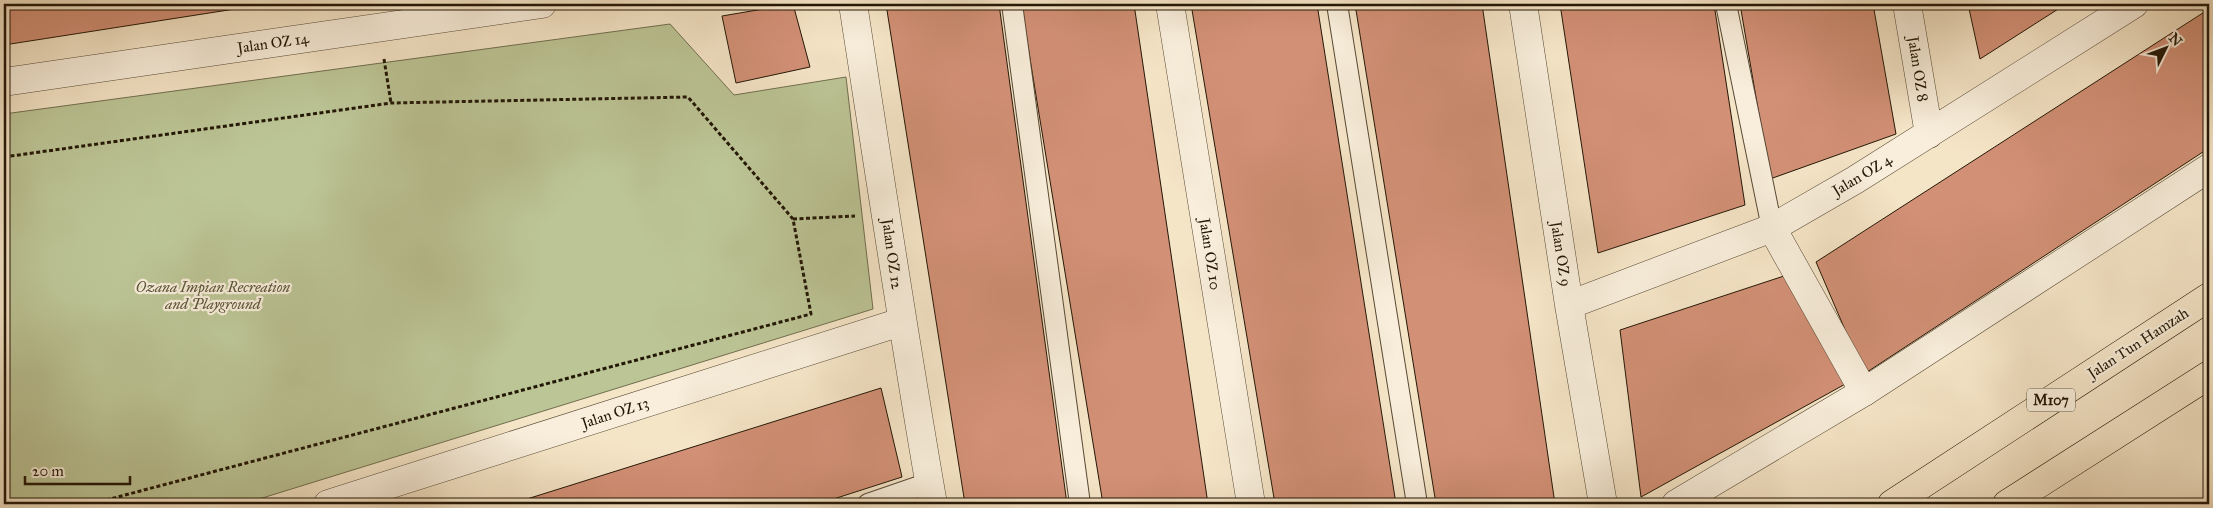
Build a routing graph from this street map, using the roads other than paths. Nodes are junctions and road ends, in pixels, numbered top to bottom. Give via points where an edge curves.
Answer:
1 (529, 4) edge
2 (853, 4) edge
3 (1012, 4) edge
4 (1170, 4) edge
5 (1337, 4) edge
6 (1524, 4) edge
7 (1726, 4) edge
8 (1907, 4) edge
9 (2134, 4) edge
10 (4, 82) edge
11 (1929, 134) junction
12 (2209, 168) edge
13 (1772, 228) junction
14 (2209, 297) edge
15 (1569, 305) junction
16 (901, 322) junction
17 (2209, 375) edge
18 (1864, 392) junction
19 (931, 494) edge
20 (328, 504) edge
21 (868, 504) edge
22 (1080, 504) edge
23 (1251, 504) edge
24 (1417, 504) edge
25 (1603, 504) edge
26 (1676, 504) edge
27 (1892, 504) edge
28 (2007, 504) edge

1 - 10 street, Jalan OZ 14
2 - 16 street, Jalan OZ 12
3 - 22 lane
4 - 23 street, Jalan OZ 10
5 - 24 lane
6 - 15 street, Jalan OZ 9
7 - 13 lane
8 - 11 street, Jalan OZ 8
9 - 11 street, Jalan OZ 4
11 - 13 street, Jalan OZ 4
12 - 18 street
13 - 15 street, Jalan OZ 4
13 - 18 street
14 - 27 main road, Jalan Tun Hamzah / M107
15 - 25 street, Jalan OZ 9
16 - 19 street, Jalan OZ 12
16 - 20 street, Jalan OZ 13
17 - 28 main road
18 - 26 street
19 - 21 lane

